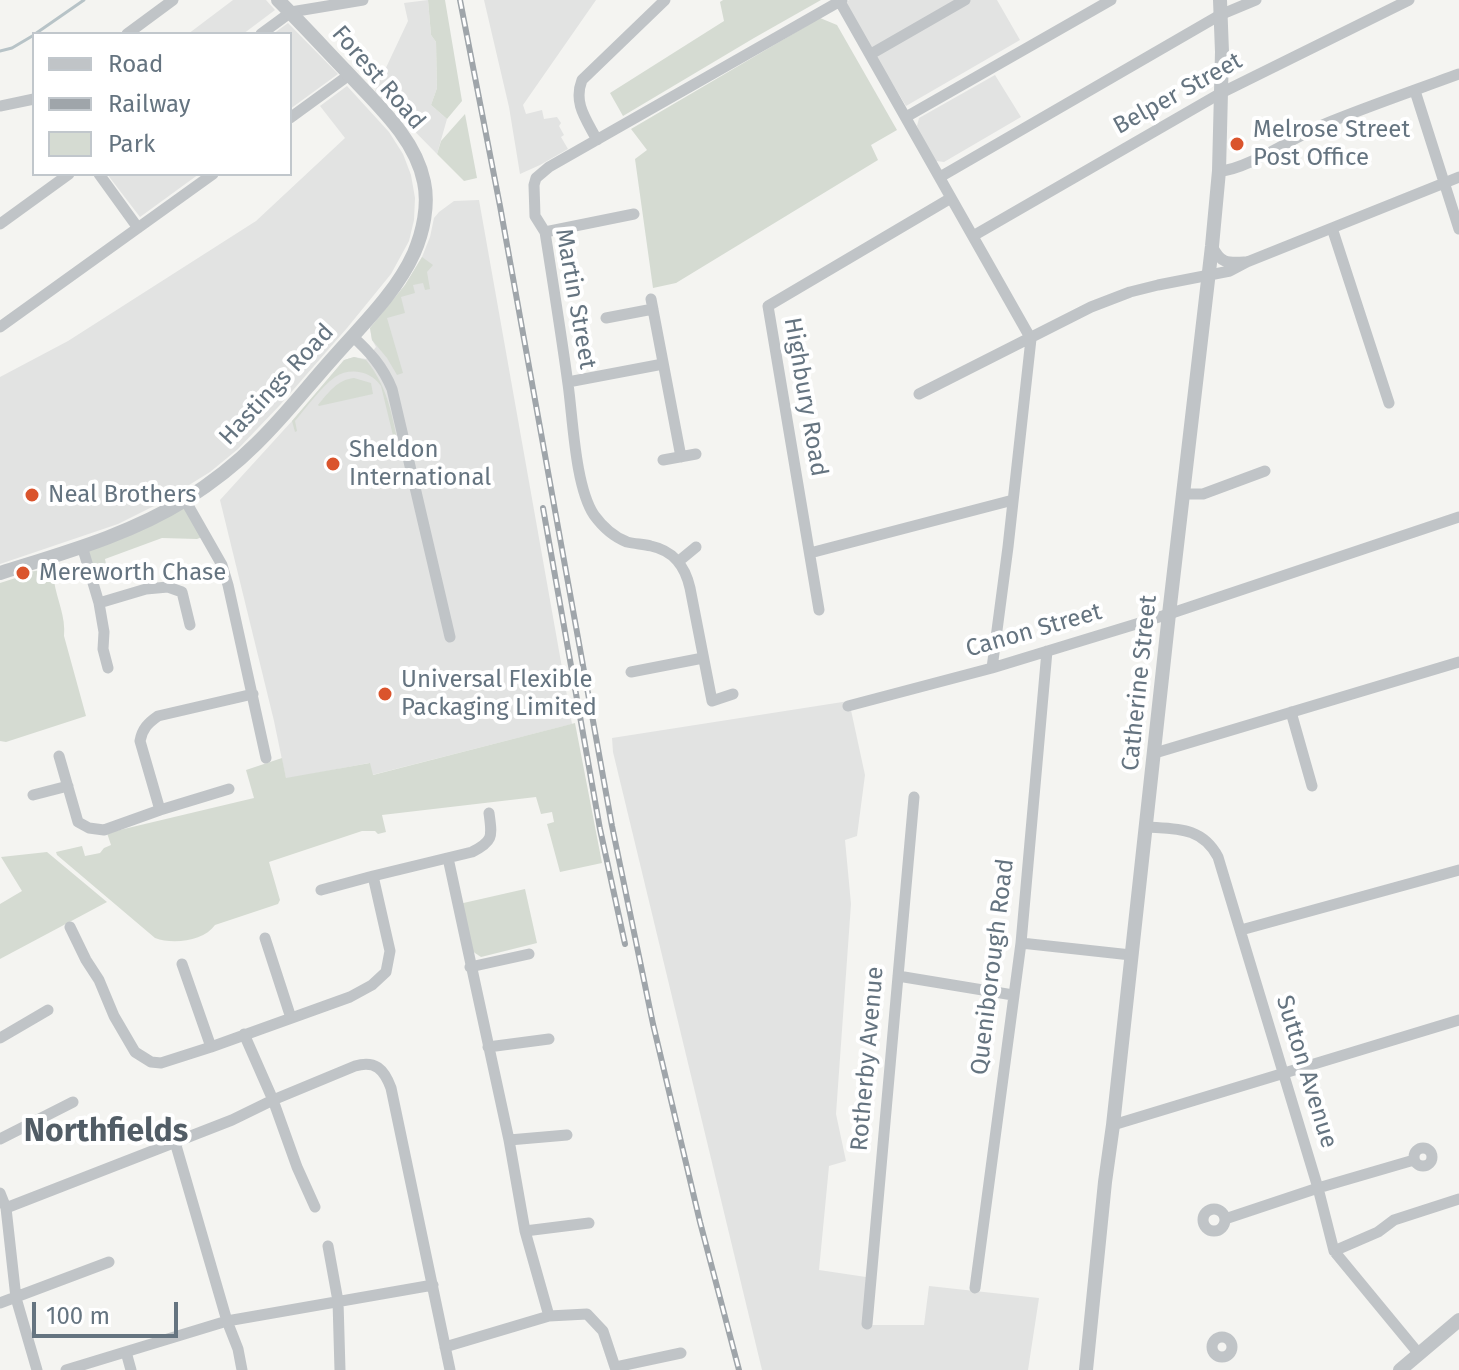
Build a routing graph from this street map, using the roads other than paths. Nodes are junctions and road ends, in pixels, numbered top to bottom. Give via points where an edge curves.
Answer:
1 (173, 0) edge
2 (278, 0) edge
3 (363, 0) edge
4 (665, 0) edge
5 (840, 0) edge
6 (965, 0) edge
7 (1111, 0) edge
8 (1256, 0) edge
9 (1409, 0) edge
10 (1220, 8) edge
11 (291, 12) junction
12 (130, 32) edge
13 (264, 32) edge
14 (871, 54) junction
15 (1459, 74) edge
16 (349, 75) junction
17 (1415, 91) junction
18 (1221, 93) junction
19 (32, 99) edge
20 (0, 106) edge
21 (292, 117) edge
22 (906, 117) junction
23 (597, 140) junction
24 (1219, 171) junction
25 (66, 176) edge
26 (100, 176) edge
27 (210, 176) edge
28 (940, 177) junction
29 (1459, 177) edge
30 (1444, 183) junction
31 (426, 195) joint
32 (951, 198) junction
33 (634, 214) dead end
34 (0, 224) edge
35 (138, 228) junction
36 (1332, 228) junction
37 (1459, 229) edge
38 (545, 232) junction
39 (973, 236) junction
40 (1212, 246) junction
41 (1247, 262) junction
42 (1209, 274) junction
43 (606, 318) dead end
44 (0, 327) edge
45 (352, 336) junction
46 (1031, 339) junction
47 (663, 364) junction
48 (568, 382) junction
49 (919, 394) dead end
50 (1389, 403) dead end
51 (696, 454) dead end
52 (681, 457) junction
53 (663, 460) dead end
54 (1265, 471) dead end
55 (1184, 494) junction
56 (185, 500) junction
57 (1013, 500) junction
58 (1459, 517) edge
59 (82, 546) junction
60 (696, 547) dead end
61 (810, 553) junction
62 (679, 561) junction
63 (0, 573) edge
64 (99, 603) junction
65 (819, 610) dead end
66 (1169, 614) junction
67 (190, 625) dead end
68 (450, 637) dead end
69 (1047, 651) junction
70 (703, 658) junction
71 (1459, 662) edge
72 (108, 668) dead end
73 (992, 668) junction
74 (631, 672) dead end
75 (253, 694) junction
76 (733, 694) dead end
77 (848, 706) dead end
78 (1291, 712) junction
79 (1155, 753) junction
80 (59, 756) dead end
81 (266, 758) dead end
82 (68, 786) junction
83 (1312, 786) dead end
84 (229, 789) dead end
85 (33, 795) dead end
86 (914, 797) dead end
87 (160, 810) junction
88 (489, 813) dead end
89 (1147, 827) junction
90 (448, 858) junction
91 (1459, 870) edge
92 (373, 876) junction
93 (321, 890) dead end
94 (70, 927) dead end
95 (1241, 930) junction
96 (265, 938) dead end
97 (1021, 943) junction
98 (529, 954) dead end
99 (1131, 955) junction
100 (182, 964) dead end
101 (470, 967) junction
102 (898, 976) junction
103 (1013, 995) junction
104 (48, 1010) dead end
105 (291, 1018) junction
106 (1459, 1020) edge
107 (244, 1034) junction
108 (0, 1038) edge
109 (549, 1039) dead end
110 (211, 1047) junction
111 (488, 1047) junction
112 (1283, 1074) junction
113 (273, 1100) junction
114 (73, 1102) dead end
115 (1113, 1125) junction
116 (567, 1135) dead end
117 (0, 1139) edge
118 (509, 1140) junction
119 (175, 1142) junction
120 (1414, 1160) dead end
121 (1318, 1188) junction
122 (0, 1193) edge
123 (1459, 1199) edge
124 (315, 1207) dead end
125 (6, 1208) junction
126 (1225, 1219) dead end
127 (589, 1223) dead end
128 (525, 1231) junction
129 (328, 1246) dead end
130 (1334, 1251) junction
131 (109, 1262) dead end
132 (433, 1285) junction
133 (975, 1288) dead end
134 (16, 1298) junction
135 (338, 1301) junction
136 (0, 1303) edge
137 (549, 1316) junction
138 (1459, 1320) edge
139 (227, 1321) junction
140 (867, 1324) dead end
141 (445, 1347) junction
142 (126, 1352) junction
143 (681, 1353) dead end
144 (1419, 1354) junction
145 (1225, 1357) dead end
146 (616, 1369) edge
147 (37, 1370) edge
148 (66, 1370) edge
149 (131, 1370) edge
150 (242, 1370) edge
151 (340, 1370) edge
152 (450, 1370) edge
153 (1086, 1370) edge
154 (1229, 1370) edge
155 (1400, 1370) edge

1 - 12 street
2 - 11 street, Forest Road
3 - 11 street
4 - 23 street via 582,80 580,109
5 - 14 street
5 - 23 street, Martin Street
6 - 14 street
7 - 22 street
8 - 10 street
9 - 18 street, Belper Street
10 - 18 street, Catherine Street
10 - 28 street
11 - 13 street
11 - 16 street, Forest Road
14 - 22 street
15 - 17 street
16 - 21 street
16 - 31 street, Forest Road via 401,134 420,169
17 - 24 street
17 - 30 street
18 - 24 street, Catherine Street
18 - 39 street, Belper Street
19 - 20 street
22 - 28 street
23 - 38 street, Martin Street via 536,178 535,216
24 - 40 street, Catherine Street
25 - 34 street
26 - 35 street
27 - 35 street
28 - 32 street
29 - 30 street
30 - 36 street
30 - 37 street
31 - 45 street, Hastings Road via 413,254
32 - 39 street
32 - 61 street, Highbury Road via 768,306
33 - 38 street
35 - 44 street
36 - 41 street
36 - 50 street
38 - 48 street, Martin Street
39 - 46 street
40 - 41 street via 1225,262
40 - 42 street, Catherine Street
41 - 42 street
42 - 46 street via 1130,292
42 - 55 street, Catherine Street
43 - 47 street via 652,304
45 - 56 street, Hastings Road via 255,445
45 - 68 street via 386,373 392,389
46 - 49 street
46 - 57 street
47 - 48 street
47 - 52 street
48 - 62 street, Martin Street via 581,482 593,513 617,537 656,547
51 - 52 street
52 - 53 street
54 - 55 street via 1203,494
55 - 66 street, Catherine Street
56 - 59 street, Hastings Road
56 - 75 street via 222,565
57 - 61 street
57 - 73 street
58 - 66 street, Canon Street
59 - 63 street, Hastings Road
59 - 64 street
60 - 62 street
61 - 65 street, Highbury Road
62 - 70 street
64 - 67 street via 168,587 182,592
64 - 72 street
66 - 69 street, Canon Street
66 - 79 street, Catherine Street
69 - 73 street, Canon Street
69 - 97 street, Queniborough Road
70 - 74 street
70 - 76 street via 712,701
71 - 78 street
73 - 77 street, Canon Street
75 - 81 street
75 - 87 street via 158,716 148,723 140,741
78 - 79 street
78 - 83 street
79 - 89 street, Catherine Street
80 - 82 street
82 - 85 street
82 - 87 street via 78,822 89,828 104,830
84 - 87 street
86 - 102 street, Rotherby Avenue
88 - 90 street via 492,834 487,845
89 - 95 street, Sutton Avenue via 1196,833 1213,847
89 - 99 street, Catherine Street
90 - 92 street
90 - 101 street
91 - 95 street
92 - 93 street
92 - 105 street via 390,951 386,972 350,997
94 - 110 street via 114,1016 143,1059 161,1063
95 - 112 street, Sutton Avenue
96 - 105 street
97 - 99 street
97 - 103 street, Queniborough Road
98 - 101 street
99 - 115 street, Catherine Street
100 - 110 street
101 - 111 street
102 - 103 street
102 - 140 street, Rotherby Avenue
103 - 133 street, Queniborough Road
104 - 108 street
105 - 107 street
106 - 112 street
107 - 110 street
107 - 113 street
109 - 111 street
111 - 118 street
112 - 115 street
112 - 121 street, Sutton Avenue
113 - 119 street
113 - 124 street
113 - 132 street via 366,1063 388,1079
114 - 117 street
115 - 153 street, Catherine Street
116 - 118 street
118 - 128 street
119 - 125 street
119 - 139 street
120 - 121 street
121 - 126 street
121 - 130 street, Sutton Avenue
122 - 125 street
123 - 130 street via 1394,1220
125 - 134 street
127 - 128 street
128 - 137 street
129 - 135 street
130 - 144 street, Sutton Avenue
131 - 134 street
132 - 135 street
132 - 141 street
134 - 136 street
134 - 147 street
135 - 139 street
135 - 151 street
137 - 141 street
137 - 146 street via 587,1314 603,1331
138 - 144 street
139 - 142 street
139 - 150 street
141 - 152 street
142 - 148 street
142 - 149 street
143 - 146 street
144 - 155 street
145 - 154 street

